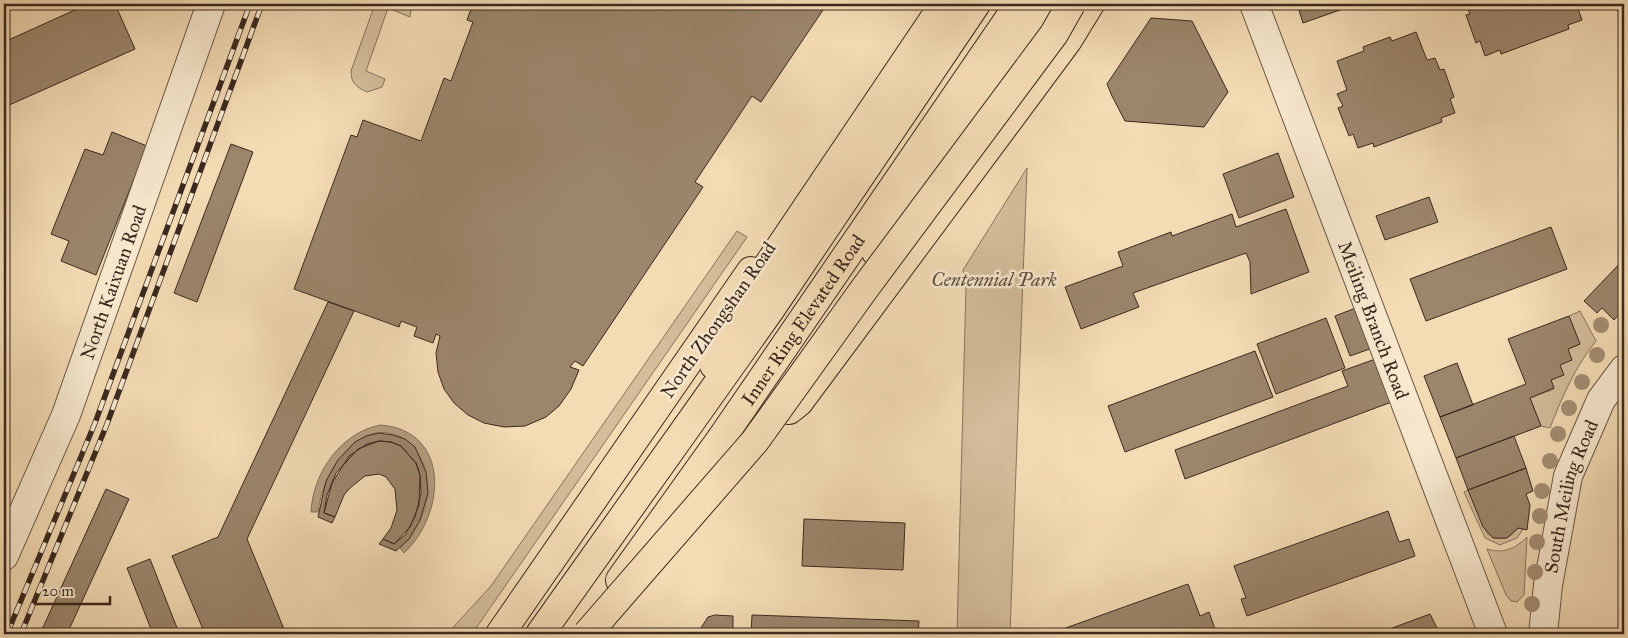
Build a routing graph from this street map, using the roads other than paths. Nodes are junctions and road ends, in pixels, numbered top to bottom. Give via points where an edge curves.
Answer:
1 (211, 4) edge
2 (934, 4) edge
3 (944, 4) edge
4 (976, 4) edge
5 (1019, 4) edge
6 (1045, 4) edge
7 (1072, 4) edge
8 (1090, 4) edge
9 (1254, 4) edge
10 (1624, 369) edge
11 (676, 440) junction
12 (741, 444) junction
13 (4, 556) edge
14 (500, 634) edge
15 (540, 634) edge
16 (582, 634) edge
17 (587, 634) edge
18 (605, 634) edge
19 (1494, 634) edge
20 (1543, 634) edge

1 - 13 street, North Kaixuan Road via 66,415
2 - 14 main road, North Zhongshan Road
3 - 11 main road via 752,288
4 - 11 main road, Inner Ring Elevated Road via 770,310
5 - 16 main road, Inner Ring Elevated Road via 723,436
6 - 12 main road via 968,120
7 - 17 main road, bridge via 1054,34 755,441
8 - 12 main road via 1068,40 799,402
9 - 19 street, Meiling Branch Road
10 - 20 street, South Meiling Road via 1601,400 1568,476 1548,585
11 - 15 main road, Inner Ring Elevated Road
12 - 18 main road

